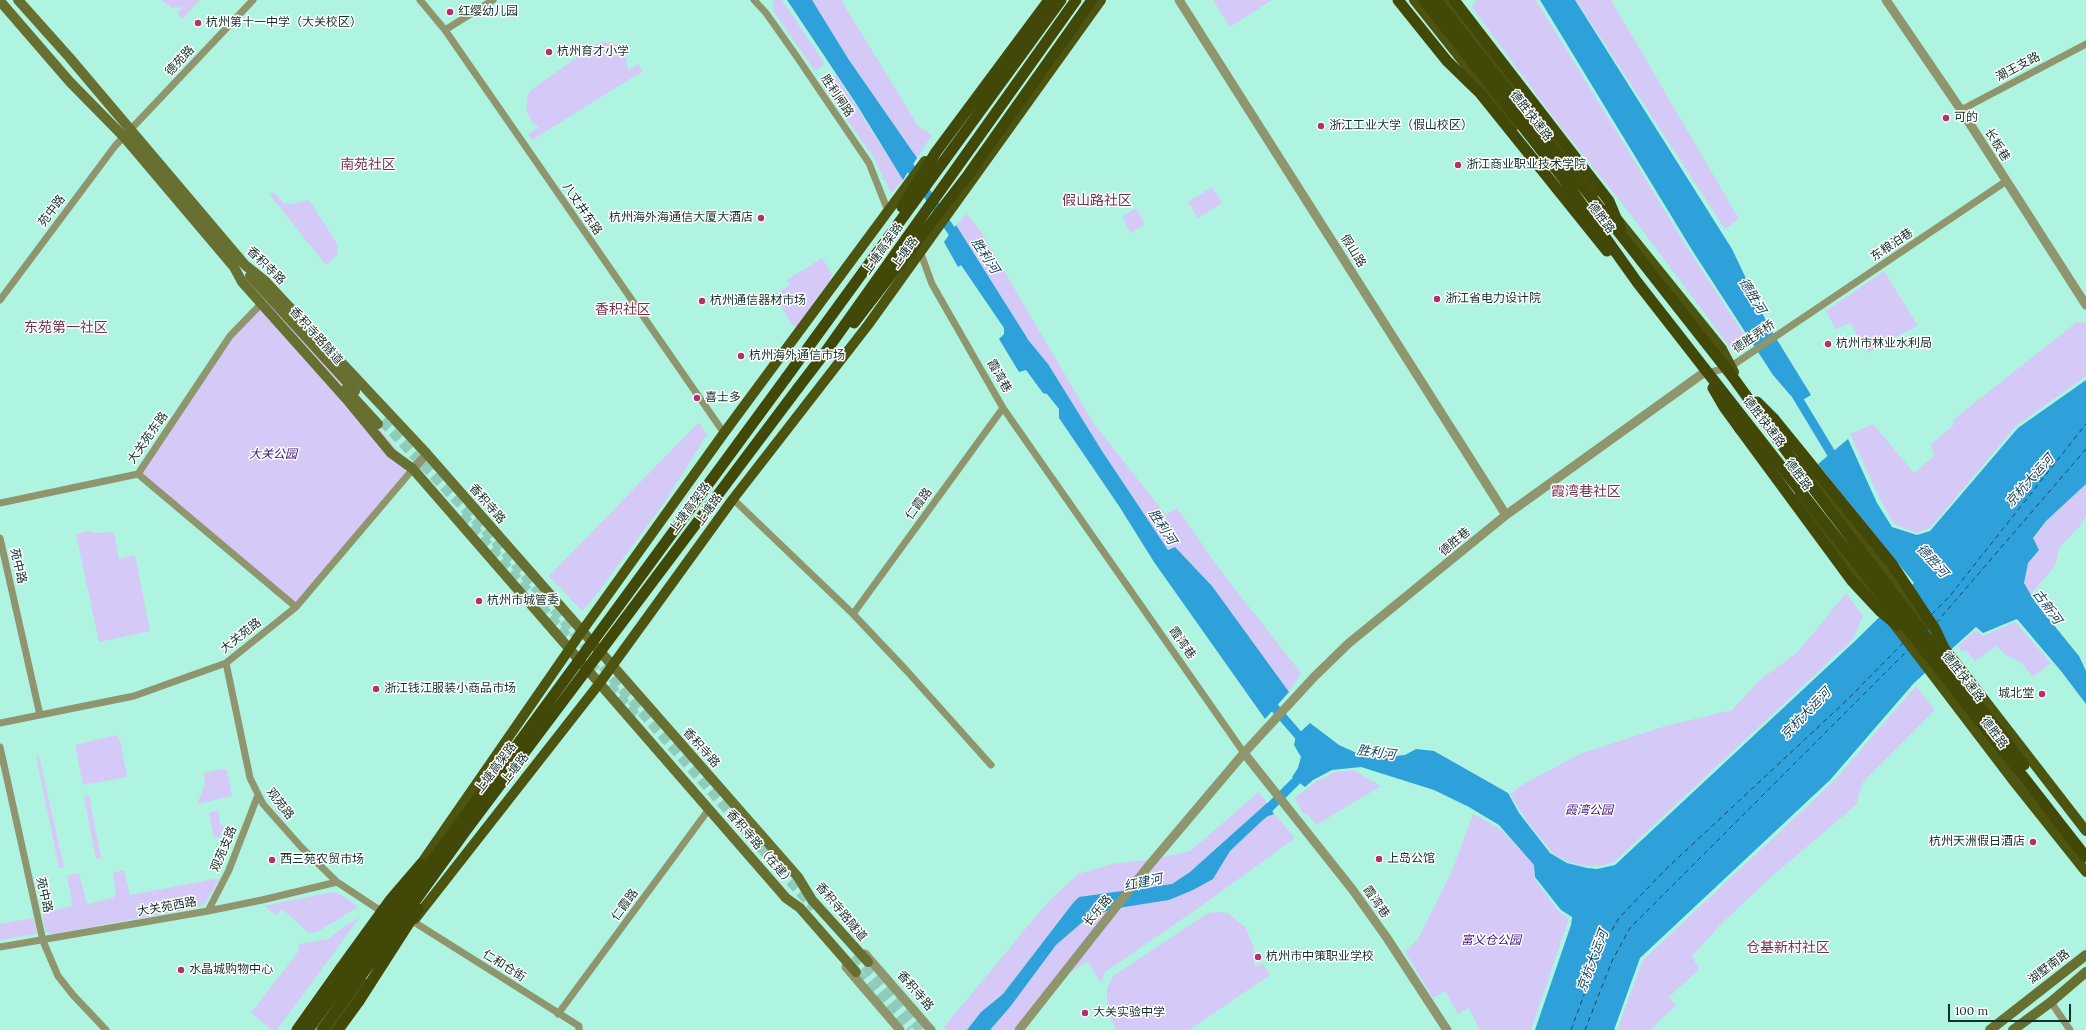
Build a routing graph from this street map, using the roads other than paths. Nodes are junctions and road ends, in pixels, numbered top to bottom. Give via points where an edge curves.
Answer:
1 (18, 0) edge
2 (253, 0) edge
3 (420, 0) edge
4 (493, 0) edge
5 (754, 0) edge
6 (1044, 0) edge
7 (1049, 0) edge
8 (1060, 0) edge
9 (1076, 0) edge
10 (1092, 0) edge
11 (1101, 0) edge
12 (1179, 0) edge
13 (1398, 0) edge
14 (1404, 0) edge
15 (1414, 0) edge
16 (1424, 0) edge
17 (1436, 0) edge
18 (1445, 0) edge
19 (1454, 0) edge
20 (1463, 0) edge
21 (1886, 0) edge
22 (0, 1) edge
23 (445, 30) junction
24 (2086, 44) edge
25 (1518, 84) junction
26 (1480, 93) junction
27 (1961, 110) junction
28 (127, 134) junction
29 (2005, 182) junction
30 (888, 211) junction
31 (1625, 242) junction
32 (921, 254) junction
33 (245, 265) junction
34 (234, 267) junction
35 (1637, 282) junction
36 (0, 300) edge
37 (262, 304) junction
38 (2086, 305) edge
39 (1791, 326) joint
40 (818, 335) junction
41 (824, 354) junction
42 (1697, 359) junction
43 (1731, 372) junction
44 (1702, 374) junction
45 (1003, 408) junction
46 (724, 433) junction
47 (427, 454) junction
48 (413, 469) junction
49 (138, 474) junction
50 (733, 499) junction
51 (0, 503) edge
52 (1506, 515) junction
53 (0, 538) edge
54 (296, 607) junction
55 (853, 614) junction
56 (1898, 625) junction
57 (582, 631) junction
58 (1944, 648) junction
59 (569, 650) junction
60 (226, 663) junction
61 (611, 666) junction
62 (599, 684) junction
63 (40, 715) junction
64 (0, 723) edge
65 (0, 747) edge
66 (1244, 753) junction
67 (991, 765) dead end
68 (480, 794) junction
69 (258, 795) junction
70 (709, 809) junction
71 (467, 829) junction
72 (2086, 831) edge
73 (2086, 847) edge
74 (2086, 857) edge
75 (2086, 872) edge
76 (798, 876) junction
77 (337, 882) junction
78 (786, 898) junction
79 (208, 911) junction
80 (386, 914) junction
81 (414, 922) junction
82 (43, 941) junction
83 (0, 947) edge
84 (2086, 955) edge
85 (868, 962) dead end
86 (856, 972) tunnel mouth
87 (2086, 972) edge
88 (2052, 1002) junction
89 (558, 1014) junction
90 (106, 1030) edge
91 (297, 1030) edge
92 (302, 1030) edge
93 (308, 1030) edge
94 (322, 1030) edge
95 (330, 1030) edge
96 (338, 1030) edge
97 (579, 1030) edge
98 (900, 1030) edge
99 (932, 1030) edge
100 (1019, 1030) edge
101 (1447, 1030) edge
102 (1990, 1030) edge
103 (2014, 1030) edge
104 (2070, 1030) edge

1 - 28 main road, 香积寺路
2 - 28 street, 德苑路
3 - 23 street, 八丈井东路
4 - 23 street
5 - 30 street, 胜利闸路 via 795,54 869,163
6 - 30 main road, 上塘路
7 - 40 highway via 936,152 906,201 848,283
8 - 40 highway, 上塘高架路
9 - 41 highway, 上塘高架路
10 - 41 highway via 964,181 864,312
11 - 32 main road, 上塘路
12 - 52 street, 假山路
13 - 26 highway, bridge via 1447,60
14 - 26 highway, bridge
15 - 44 main road, 德胜路 via 1593,227
16 - 35 highway, 德胜快速路, bridge via 1563,178
17 - 31 highway, 德胜快速路, bridge
18 - 43 main road, 德胜路 via 1722,349
19 - 25 highway, bridge
20 - 25 highway, bridge
21 - 27 street, 长板巷
22 - 28 main road, 香积寺路 via 70,82
23 - 46 street, 八丈井东路
24 - 27 street, 潮王支路
25 - 31 highway, bridge via 1609,201
26 - 35 highway, bridge via 1601,245
27 - 29 street, 长板巷
28 - 33 main road, 香积寺路
28 - 34 main road, 香积寺路
28 - 36 street, 苑中路
29 - 38 street, 长板巷
29 - 39 street, 东粮泊巷
30 - 46 main road, 上塘路
31 - 43 highway, 德胜快速路, bridge
32 - 45 street, 霞湾巷 via 932,284
32 - 50 main road, 上塘路
33 - 34 main road, 香积寺路隧道 via 250,275 380,423
33 - 47 main road, 香积寺路 via 265,281
34 - 37 main road, 香积寺路 via 242,282
35 - 42 highway, 德胜快速路, bridge
37 - 48 main road, 香积寺路 via 391,453
37 - 49 street, 大关苑东路 via 230,336
39 - 43 street, 德胜弄桥
40 - 68 highway, 上塘高架路, bridge
41 - 71 highway, 上塘高架路, bridge
42 - 56 highway, bridge via 1724,407 1852,580
42 - 74 highway, 德胜快速路, bridge
43 - 44 street, 德胜弄桥
43 - 58 main road, 德胜路
43 - 58 highway, bridge via 1774,419 1892,564 1935,629
43 - 73 highway, 德胜快速路, bridge via 1819,496
44 - 52 street, 德胜巷
44 - 56 main road, 德胜路
45 - 55 street, 仁霞路
45 - 66 street, 霞湾巷
46 - 57 main road, 上塘路
47 - 48 street, 大关苑路
47 - 57 main road, 香积寺路
48 - 54 street, 大关苑路
48 - 59 main road, 香积寺路
49 - 51 street, 大关苑东路
49 - 54 street
50 - 55 street
50 - 61 main road, 上塘路
52 - 66 street, 德胜巷 via 1350,642
53 - 63 street, 苑中路
54 - 60 street, 大关苑路
55 - 67 street
56 - 75 main road, 德胜路 via 2015,783
57 - 59 main road, 上塘路
57 - 61 main road, 香积寺路
58 - 72 main road, 德胜路
59 - 62 main road, 香积寺路
59 - 80 main road, 上塘路
60 - 63 street, 大关苑路 via 134,696
60 - 69 street, 观苑路 via 250,778
61 - 62 main road, 上塘路
61 - 76 main road, 香积寺路
62 - 70 main road, 香积寺路（在建）
62 - 81 main road, 上塘路
63 - 64 street, 大关苑路
65 - 82 street, 苑中路
66 - 100 street, 长乐路 via 1146,869
66 - 101 street, 霞湾巷 via 1352,889
68 - 91 highway, bridge via 391,899
68 - 93 highway, 上塘高架路, bridge
69 - 77 street, 观苑路 via 302,848
69 - 79 street, 观苑支路 via 229,870
70 - 78 main road, 香积寺路（在建）
70 - 89 street, 仁霞路
71 - 94 highway, 上塘高架路, bridge
71 - 96 highway, bridge via 370,986
76 - 85 main road, 香积寺路隧道 via 812,900
76 - 99 street, 香积寺路
77 - 79 street, 大关苑西路
77 - 80 street, 观苑路
78 - 86 main road via 800,908
78 - 98 street, 香积寺路（在建）
79 - 82 street, 大关苑西路
80 - 92 main road, 上塘路
81 - 89 street, 仁和仓街
81 - 95 main road, 上塘路
82 - 83 street, 大关苑西路
82 - 90 street, 苑中路 via 58,976
84 - 102 main road, 湖墅南路
87 - 88 main road
88 - 103 main road
88 - 104 street
89 - 97 street, 仁和仓街 via 579,1026

